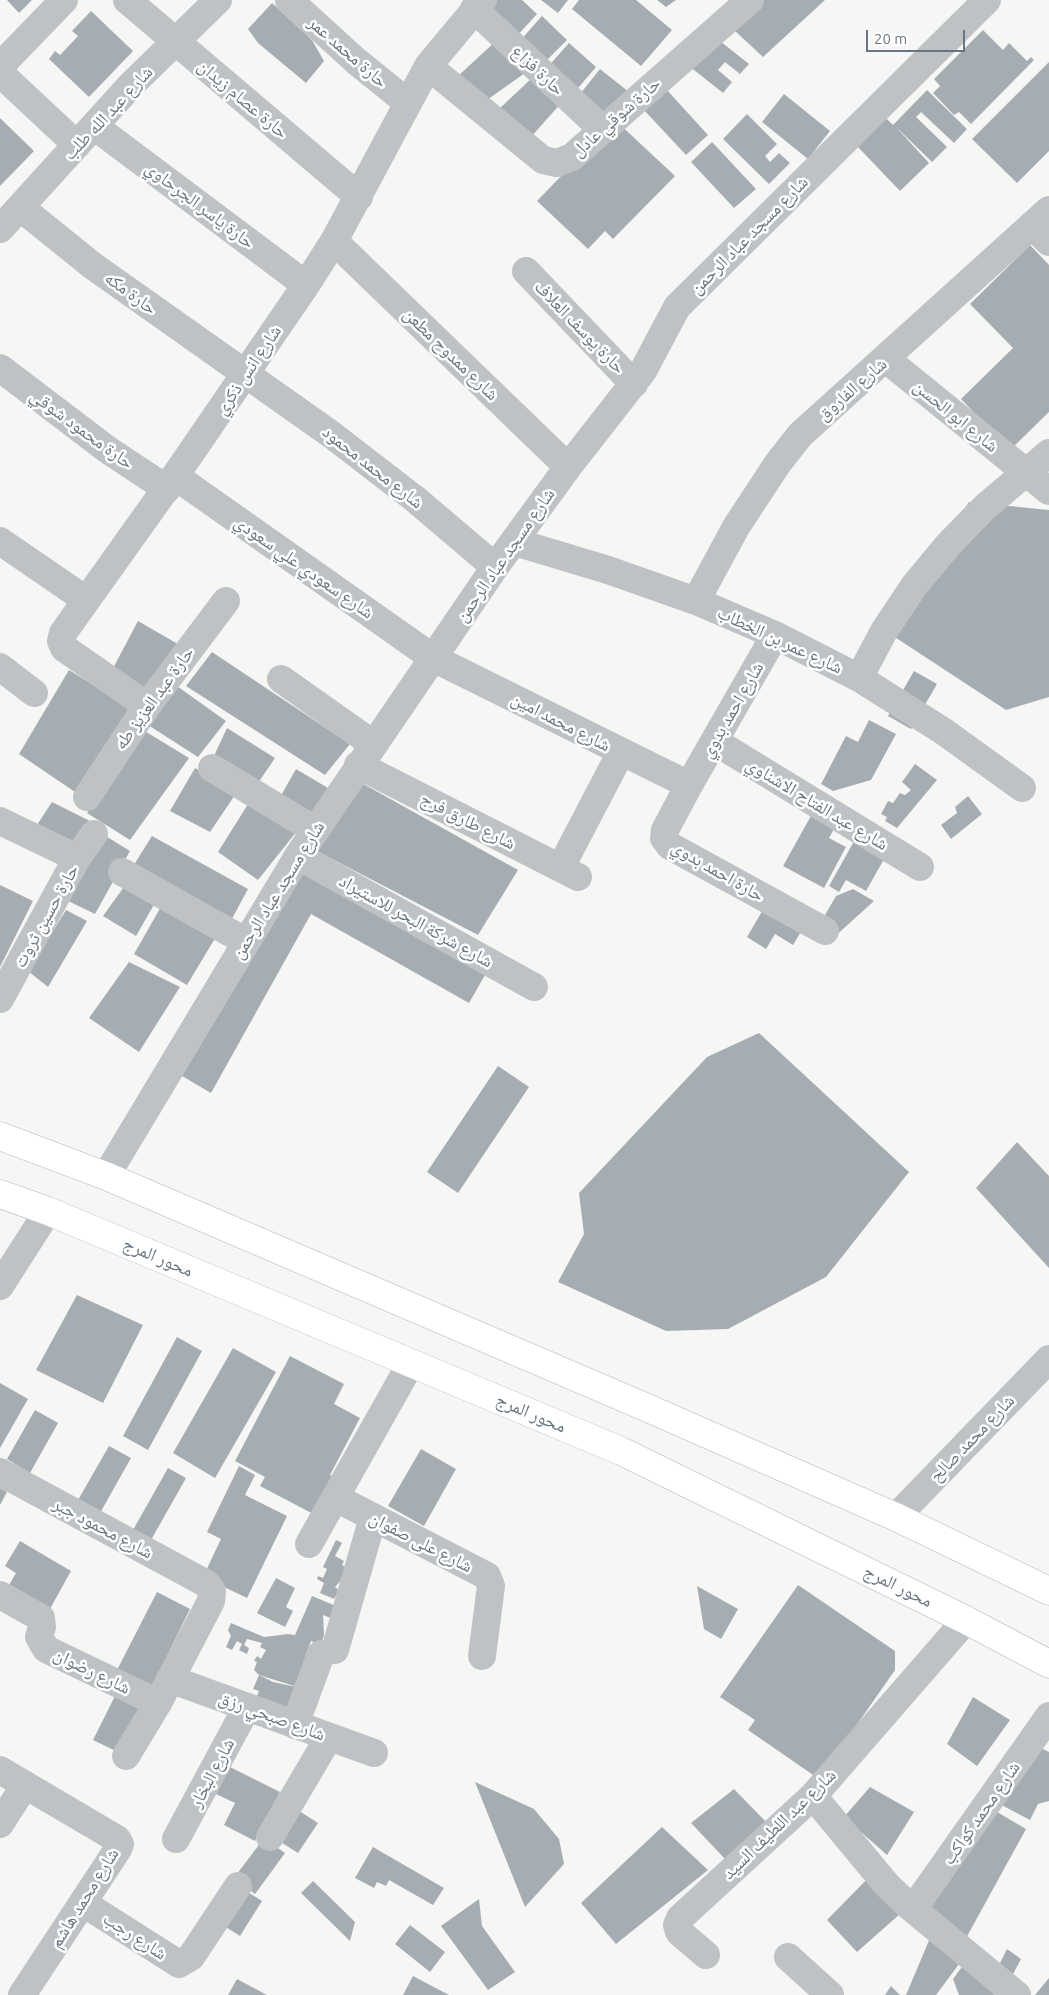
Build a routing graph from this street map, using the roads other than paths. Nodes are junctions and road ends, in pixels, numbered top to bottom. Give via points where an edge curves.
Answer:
1 (64, 0) edge
2 (127, 0) edge
3 (218, 0) edge
4 (289, 0) edge
5 (750, 0) edge
6 (987, 0) edge
7 (478, 5) edge
8 (176, 42) junction
9 (428, 66) junction
10 (0, 70) edge
11 (408, 103) junction
12 (603, 130) junction
13 (85, 136) junction
14 (359, 197) junction
15 (20, 208) junction
16 (1043, 226) edge
17 (0, 229) edge
18 (334, 241) junction
19 (526, 271) dead end
20 (306, 285) junction
21 (886, 359) junction
22 (0, 368) edge
23 (246, 373) junction
24 (634, 384) junction
25 (1049, 453) edge
26 (568, 467) junction
27 (1026, 473) junction
28 (171, 482) junction
29 (1049, 491) edge
30 (0, 540) edge
31 (514, 542) junction
32 (495, 567) junction
33 (86, 600) junction
34 (226, 601) dead end
35 (696, 601) junction
36 (775, 635) junction
37 (433, 658) junction
38 (0, 667) edge
39 (859, 678) junction
40 (281, 679) dead end
41 (34, 693) dead end
42 (147, 706) junction
43 (714, 741) junction
44 (621, 752) junction
45 (366, 754) junction
46 (212, 768) dead end
47 (689, 785) junction
48 (1022, 788) dead end
49 (87, 797) dead end
50 (0, 821) edge
51 (315, 830) junction
52 (94, 834) dead end
53 (298, 856) junction
54 (77, 858) junction
55 (920, 867) dead end
56 (122, 872) dead end
57 (825, 930) dead end
58 (245, 941) junction
59 (534, 987) dead end
60 (0, 999) edge
61 (0, 1136) edge
62 (106, 1176) junction
63 (0, 1194) edge
64 (48, 1211) junction
65 (0, 1286) edge
66 (1049, 1360) edge
67 (411, 1364) junction
68 (0, 1472) edge
69 (336, 1498) junction
70 (373, 1517) junction
71 (896, 1517) junction
72 (309, 1544) dead end
73 (1049, 1592) edge
74 (0, 1594) edge
75 (966, 1620) junction
76 (482, 1656) dead end
77 (1049, 1664) edge
78 (170, 1679) junction
79 (158, 1703) junction
80 (247, 1707) junction
81 (1049, 1716) edge
82 (295, 1725) junction
83 (329, 1736) junction
84 (374, 1753) dead end
85 (126, 1756) dead end
86 (0, 1770) edge
87 (25, 1785) junction
88 (813, 1796) junction
89 (0, 1824) edge
90 (270, 1837) dead end
91 (176, 1839) dead end
92 (238, 1886) dead end
93 (83, 1903) junction
94 (913, 1909) junction
95 (706, 1955) dead end
96 (788, 1957) dead end
97 (22, 1995) edge
98 (830, 1995) edge
99 (1017, 1995) edge

1 - 10 street
2 - 8 street, حارة عصام زيدان
3 - 8 street, شارع عبد الله طلب
4 - 11 street, حارة محمد عمر
5 - 12 street, حارة شوقي عادل
6 - 24 street, شارع مسجد عباد الرحمن via 690,293 678,307
7 - 9 street, شارع انس ذكري
7 - 12 street, حارة فزاع
8 - 13 street, شارع عبد الله طلب
8 - 14 street, حارة عصام زيدان
9 - 11 street, شارع انس ذكري
9 - 12 street, حارة شوقي عادل via 543,160 557,163 572,157
10 - 13 street, حارة ياسر الجرحاوي via 3,76
11 - 14 street, شارع انس ذكري
13 - 15 street, شارع عبد الله طلب
13 - 20 street, حارة ياسر الجرحاوي
14 - 18 street, شارع انس ذكري
15 - 17 street, شارع عبد الله طلب
15 - 23 street, حارة مكه via 93,266
16 - 21 street, شارع الفاروق
18 - 20 street, شارع انس ذكري
18 - 26 street, شارع ممدوح مطعن
19 - 24 street, حارة يوسف العلاف
20 - 23 street, شارع انس ذكري
21 - 27 street, شارع ابو الحسن
21 - 35 street, شارع الفاروق via 800,435 778,463 736,527
22 - 28 street, حارة محمود شوقي via 94,440
23 - 28 street, شارع انس ذكري
23 - 32 street, شارع محمد محمود via 392,482
24 - 26 street, شارع مسجد عباد الرحمن
25 - 27 street
26 - 31 street, شارع مسجد عباد الرحمن
27 - 29 street, شارع ابو الحسن
27 - 39 street via 948,544 914,586
28 - 33 street, شارع انس ذكري
28 - 37 street, شارع سعودي علي سعودي
30 - 33 street
31 - 32 street, شارع مسجد عباد الرحمن
31 - 35 street, شارع عمر بن الخطاب
32 - 37 street, شارع مسجد عباد الرحمن
33 - 42 street, شارع انس ذكري via 63,633 61,641 64,648
34 - 42 street, حارة عبد العزيز طه
35 - 36 street, شارع عمر بن الخطاب
36 - 39 street, شارع عمر بن الخطاب
36 - 43 street, شارع احمد بدوي
37 - 44 street, شارع محمد امين
37 - 45 street, شارع مسجد عباد الرحمن
38 - 41 street
39 - 48 street, شارع عمر بن الخطاب via 943,731
40 - 45 street, شارع طارق فرج
42 - 49 street, حارة عبد العزيز طه
43 - 47 street, شارع احمد بدوي
43 - 55 street, شارع عبد الفتاح الاشناوي
44 - 45 street, شارع طارق فرج via 569,872
44 - 47 street, شارع محمد امين
45 - 51 street, شارع مسجد عباد الرحمن
46 - 51 street
47 - 57 street, حارة احمد بدوي via 665,830 666,842
50 - 54 street
51 - 53 street, شارع مسجد عباد الرحمن
52 - 54 street, حارة حسين ثروت
53 - 58 street, شارع مسجد عباد الرحمن
53 - 59 street, شارع شركة البحر للاستيراد
54 - 60 street, حارة حسين ثروت
56 - 58 street
58 - 62 street, شارع مسجد عباد الرحمن
61 - 62 main road
62 - 71 main road
63 - 64 main road, محور المرج
64 - 65 street
64 - 67 main road, محور المرج
66 - 71 street, شارع محمد صالح
67 - 69 street
67 - 75 main road, محور المرج via 620,1451
68 - 78 street, شارع محمود جبر via 207,1584 212,1591 211,1601
69 - 70 street, شارع على صفوان
69 - 72 street
70 - 76 street, شارع على صفوان via 487,1576 491,1586
70 - 82 street via 328,1652
71 - 73 main road
74 - 79 street, شارع رضوان via 41,1618 39,1636 46,1649
75 - 77 main road, محور المرج
75 - 88 street, شارع عبد اللطيف السيد
78 - 79 street
78 - 80 street, شارع صبحي رزق
79 - 85 street
80 - 82 street, شارع صبحي رزق
80 - 91 street, شارع البخار
81 - 94 street, شارع محمد كواكب
82 - 83 street, شارع صبحي رزق
83 - 84 street, شارع صبحي رزق
83 - 90 street
86 - 87 street, شارع محمد هاشم
87 - 89 street
87 - 93 street, شارع محمد هاشم via 118,1841 118,1850
88 - 94 street via 886,1884
88 - 95 street, شارع عبد اللطيف السيد via 680,1918 679,1932
92 - 93 street, شارع رجب via 191,1957 179,1964
93 - 97 street, شارع محمد هاشم
94 - 99 street
96 - 98 street

